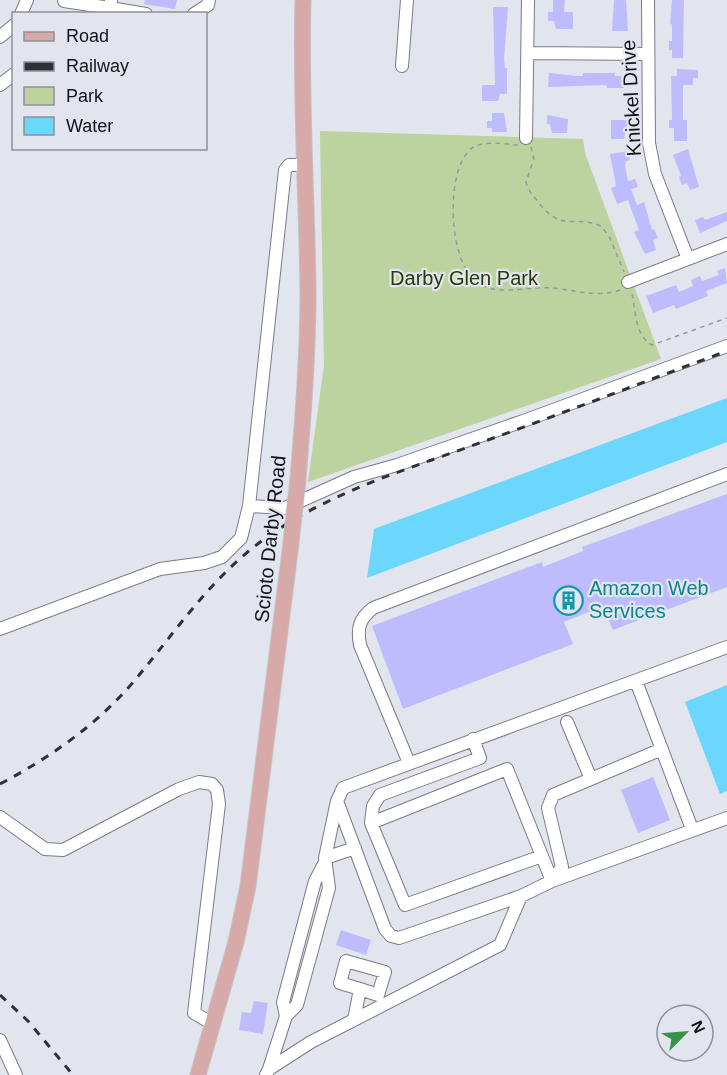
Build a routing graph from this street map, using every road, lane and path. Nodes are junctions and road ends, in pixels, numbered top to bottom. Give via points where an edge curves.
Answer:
1 (64, 0) edge
2 (209, 0) edge
3 (303, 0) edge
4 (407, 0) edge
5 (528, 0) edge
6 (648, 0) edge
7 (110, 4) edge
8 (139, 12) edge
9 (197, 12) edge
10 (12, 27) edge
11 (0, 37) edge
12 (529, 53) junction
13 (646, 54) junction
14 (402, 66) dead end
15 (12, 76) edge
16 (0, 85) edge
17 (526, 138) dead end
18 (304, 165) junction
19 (727, 244) edge
20 (688, 259) junction
21 (629, 285) junction
22 (727, 318) edge
23 (727, 346) edge
24 (727, 474) edge
25 (249, 506) junction
26 (0, 629) edge
27 (727, 647) edge
28 (636, 681) junction
29 (567, 722) dead end
30 (473, 739) junction
31 (662, 749) junction
32 (409, 763) junction
33 (591, 779) junction
34 (337, 801) junction
35 (0, 817) edge
36 (727, 818) edge
37 (371, 824) junction
38 (692, 829) junction
39 (355, 848) junction
40 (542, 856) junction
41 (324, 861) junction
42 (552, 881) junction
43 (521, 896) junction
44 (360, 989) dead end
45 (354, 1020) junction
46 (213, 1024) junction
47 (0, 1040) edge
48 (268, 1072) edge
49 (16, 1075) edge
50 (198, 1075) edge

1 - 7 street
2 - 9 street
3 - 18 main road, Scioto Darby Road
4 - 14 street
5 - 12 street
6 - 13 street, Knickel Drive
7 - 8 street
10 - 11 street
12 - 13 street
12 - 17 street
13 - 20 street, Knickel Drive via 649,143 655,174
15 - 16 street
18 - 25 street via 289,165 285,170
18 - 46 main road, Scioto Darby Road, bridge via 308,295 298,479 248,885 237,942
19 - 20 street
20 - 21 street
21 - 21 path via 601,226 557,220 530,193 526,182 534,159 531,148 482,144 466,154 457,179 454,229 459,256 478,283 498,289 552,288 595,294
21 - 22 path via 639,328 652,345
23 - 25 street via 526,420 354,477 285,508
24 - 32 street via 373,608 362,616 360,645
25 - 26 street via 241,538 222,557 160,569
27 - 28 street
28 - 30 street
28 - 31 street
29 - 33 street
30 - 32 street
30 - 37 street via 480,758 380,795 373,806
31 - 33 street
31 - 38 street
32 - 34 street via 342,788
33 - 42 street via 553,795 548,801 562,867
34 - 39 street
34 - 41 street
35 - 46 street via 45,849 63,850 178,789 199,782 212,784 219,804 194,1013
36 - 38 street
37 - 40 street via 405,905
37 - 40 street via 507,769
38 - 42 street
39 - 41 street
39 - 43 street via 391,936 399,938
40 - 42 street
41 - 48 street via 315,881 283,1002 286,1016
42 - 43 street
43 - 45 street via 500,945
44 - 45 street
45 - 48 street via 311,1042
46 - 50 main road, Scioto Darby Road
47 - 49 street

